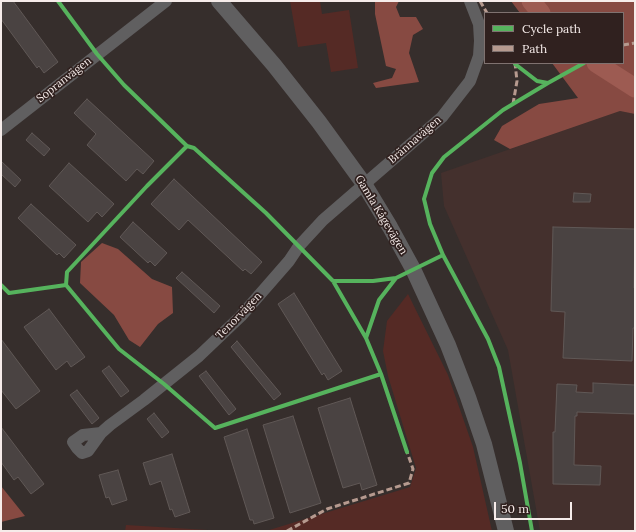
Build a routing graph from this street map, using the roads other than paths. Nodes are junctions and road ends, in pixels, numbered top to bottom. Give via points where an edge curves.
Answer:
1 (166, 1) edge
2 (219, 1) edge
3 (470, 1) edge
4 (1, 130) edge
5 (364, 184) junction
6 (101, 433) dead end
7 (506, 531) edge

1 - 4 street, Sopranvägen
2 - 5 street, Gamla Kågevägen via 319,122
3 - 5 street, Brännavägen via 479,24 480,41 479,56 470,81 442,117
5 - 6 street, Tenorvägen via 323,220 234,323 199,356
5 - 7 street, Gamla Kågevägen via 413,269 448,345 484,444

